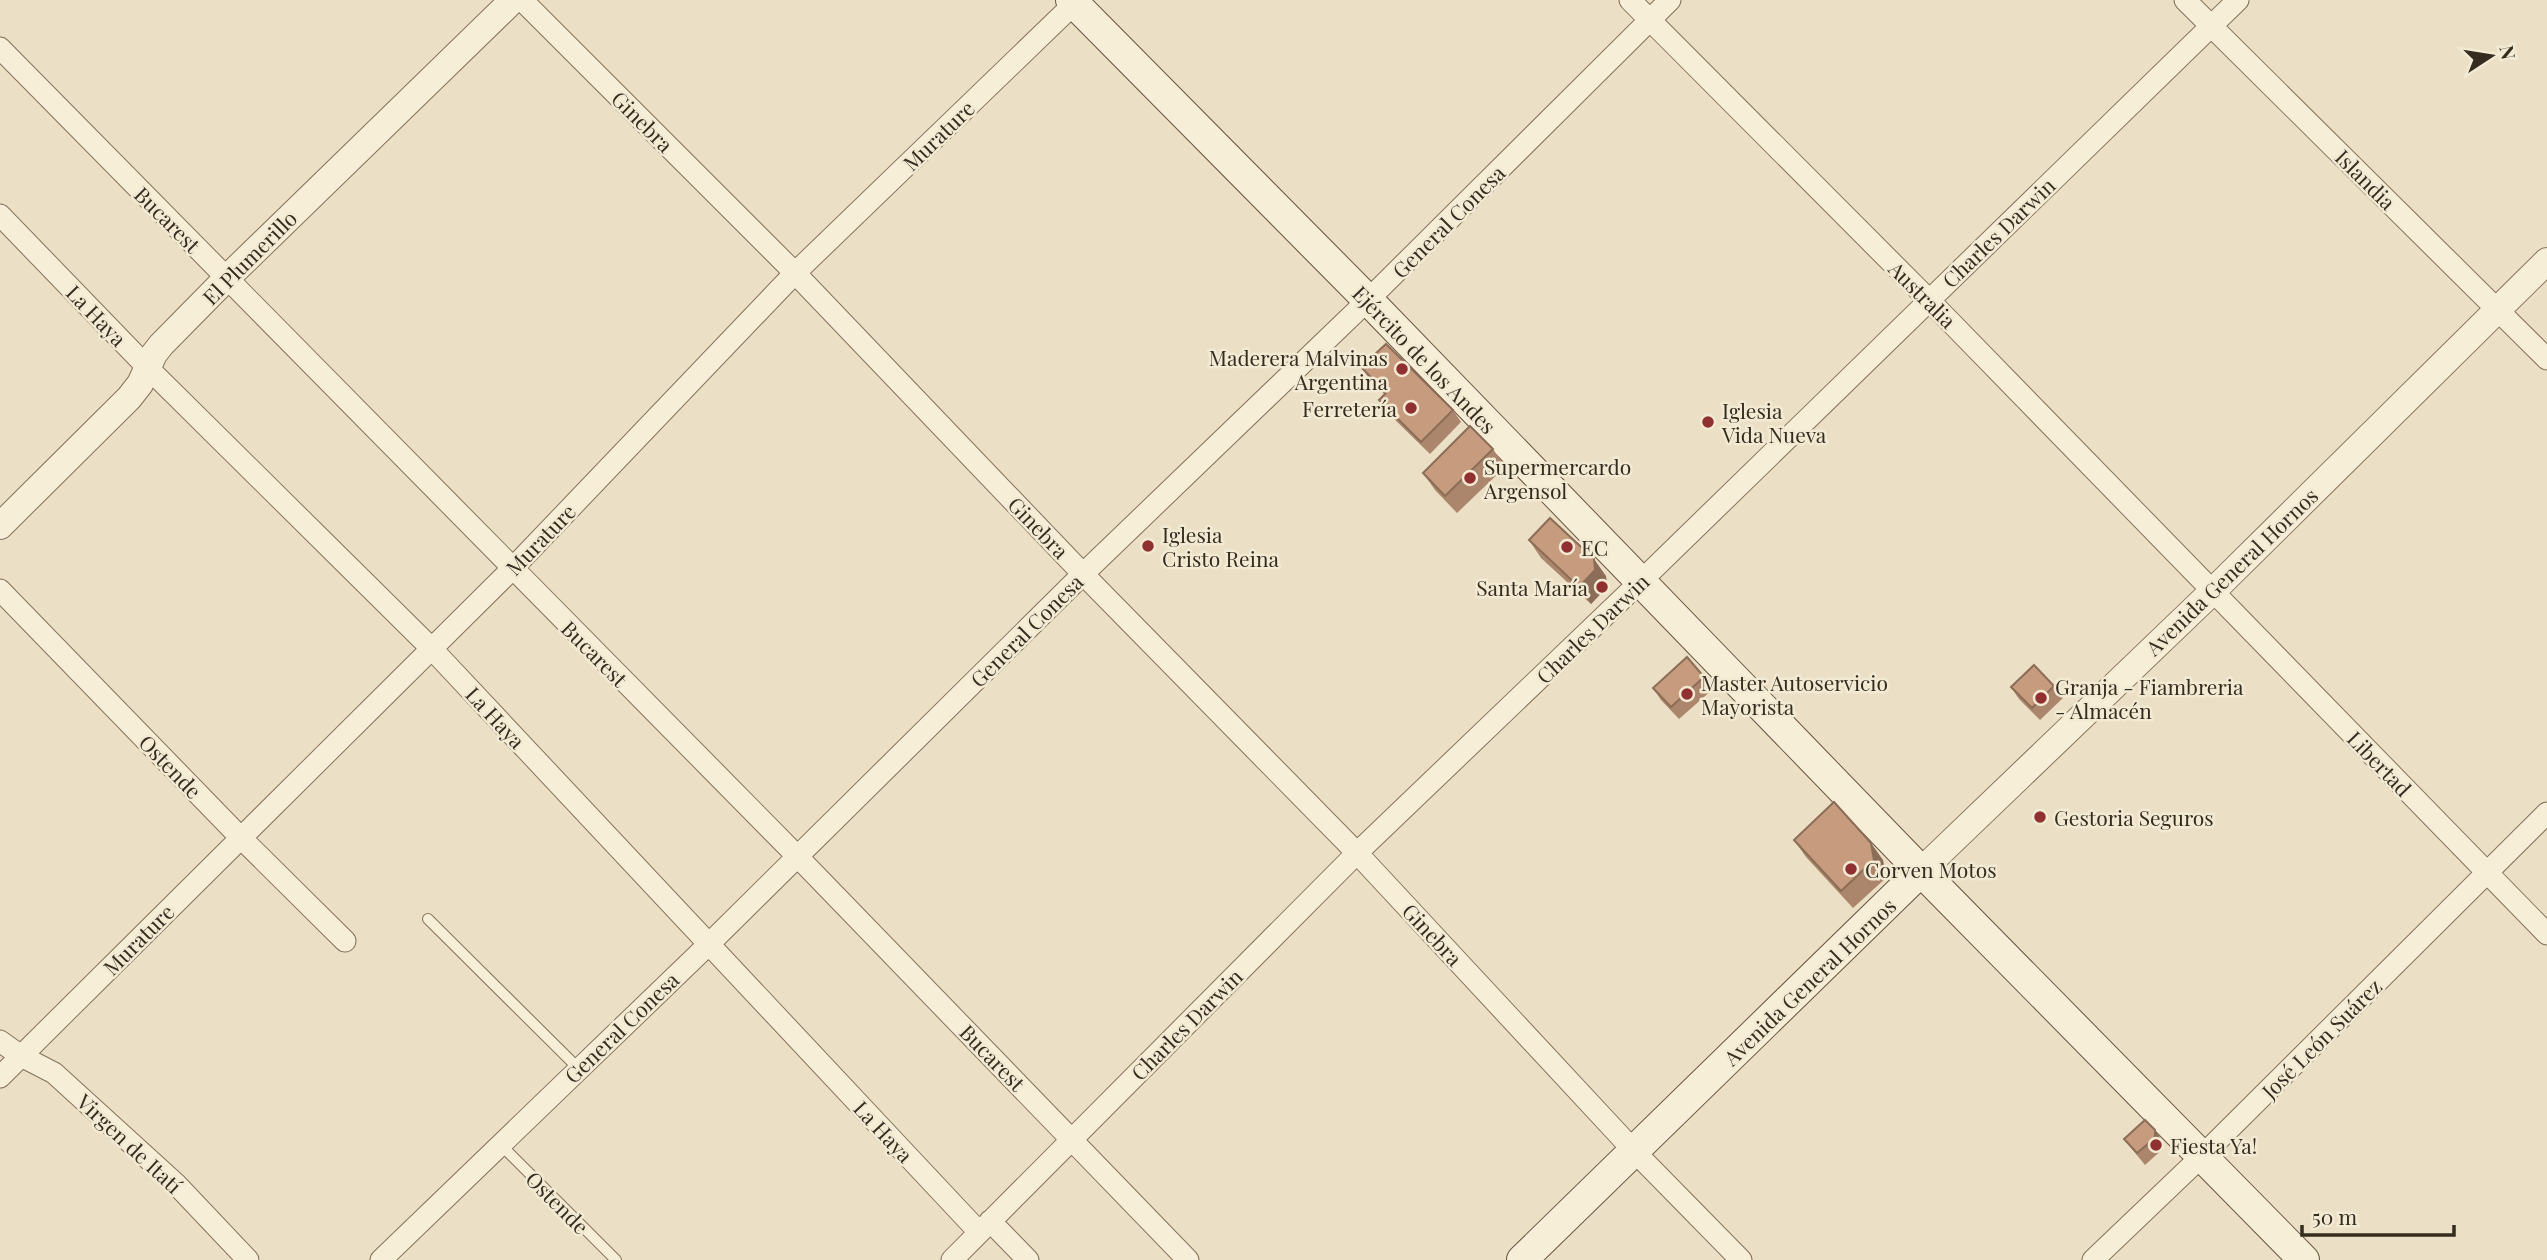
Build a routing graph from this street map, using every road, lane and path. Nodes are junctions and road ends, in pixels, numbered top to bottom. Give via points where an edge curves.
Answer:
1 (513, 0) edge
2 (522, 0) edge
3 (1630, 0) edge
4 (1670, 0) edge
5 (2185, 0) edge
6 (2238, 0) edge
7 (1074, 1) edge
8 (1650, 20) junction
9 (2211, 26) junction
10 (0, 48) edge
11 (0, 215) edge
12 (2547, 261) edge
13 (795, 273) junction
14 (226, 278) junction
15 (1928, 299) junction
16 (1368, 300) junction
17 (2498, 309) junction
18 (2547, 359) edge
19 (148, 368) junction
20 (0, 526) edge
21 (512, 569) junction
22 (1083, 574) junction
23 (1641, 581) junction
24 (0, 590) edge
25 (2213, 591) junction
26 (432, 649) junction
27 (2547, 813) edge
28 (240, 837) junction
29 (1357, 853) junction
30 (797, 856) junction
31 (1922, 871) junction
32 (2486, 872) junction
33 (428, 919) dead end
34 (2547, 934) edge
35 (345, 940) dead end
36 (709, 944) junction
37 (0, 1041) edge
38 (21, 1056) junction
39 (578, 1068) junction
40 (0, 1077) edge
41 (1072, 1138) junction
42 (500, 1144) junction
43 (1635, 1152) junction
44 (2203, 1155) junction
45 (985, 1226) junction
46 (248, 1260) edge
47 (381, 1260) edge
48 (616, 1260) edge
49 (952, 1260) edge
50 (1028, 1260) edge
51 (1188, 1260) edge
52 (1522, 1260) edge
53 (1741, 1260) edge
54 (2093, 1260) edge
55 (2304, 1260) edge

1 - 14 street, El Plumerillo
2 - 13 street, Ginebra
3 - 8 street, Australia
4 - 8 street, General Conesa
5 - 9 street, Islandia
6 - 9 street, Charles Darwin
7 - 13 street, Murature
7 - 16 main road, Ejército de los Andes
8 - 15 street, Australia
8 - 16 street, General Conesa
9 - 15 street, Charles Darwin
9 - 17 street, Islandia
10 - 14 street, Bucarest
11 - 19 street, La Haya
12 - 17 street, Avenida General Hornos
13 - 21 street, Murature
13 - 22 street, Ginebra
14 - 19 street, El Plumerillo via 161,345
14 - 21 street, Bucarest
15 - 23 street, Charles Darwin
15 - 25 street, Australia
16 - 22 street, General Conesa
16 - 23 main road, Ejército de los Andes
17 - 18 street, Islandia
17 - 25 street, Avenida General Hornos
19 - 20 street, El Plumerillo via 129,398
19 - 26 street, La Haya
21 - 26 street, Murature
21 - 30 street, Bucarest
22 - 29 street, Ginebra
22 - 30 street, General Conesa
23 - 29 street, Charles Darwin
23 - 31 main road, Ejército de los Andes
24 - 28 street, Ostende
25 - 31 street, Avenida General Hornos
25 - 32 street, Libertad
26 - 28 street, Murature
26 - 36 street, La Haya
27 - 32 street, José León Suárez
28 - 35 street, Ostende
28 - 38 street, Murature
29 - 41 street, Charles Darwin
29 - 43 street, Ginebra
30 - 36 street, General Conesa
30 - 41 street, Bucarest
31 - 43 main road, Avenida General Hornos
31 - 44 main road, Ejército de los Andes
32 - 34 street, Libertad
32 - 44 street, José León Suárez
33 - 39 lane
36 - 39 street, General Conesa
36 - 45 street, La Haya
37 - 38 street, Virgen de Itatí
38 - 40 street, Murature
38 - 46 street, Virgen de Itatí via 54,1073 176,1184
39 - 42 street, General Conesa
41 - 45 street, Charles Darwin
41 - 51 street, Bucarest
42 - 47 street, General Conesa
42 - 48 lane, Ostende
43 - 52 main road, Avenida General Hornos
43 - 53 street, Ginebra
44 - 54 street, José León Suárez
44 - 55 main road, Ejército de los Andes
45 - 49 street, Charles Darwin
45 - 50 street, La Haya

